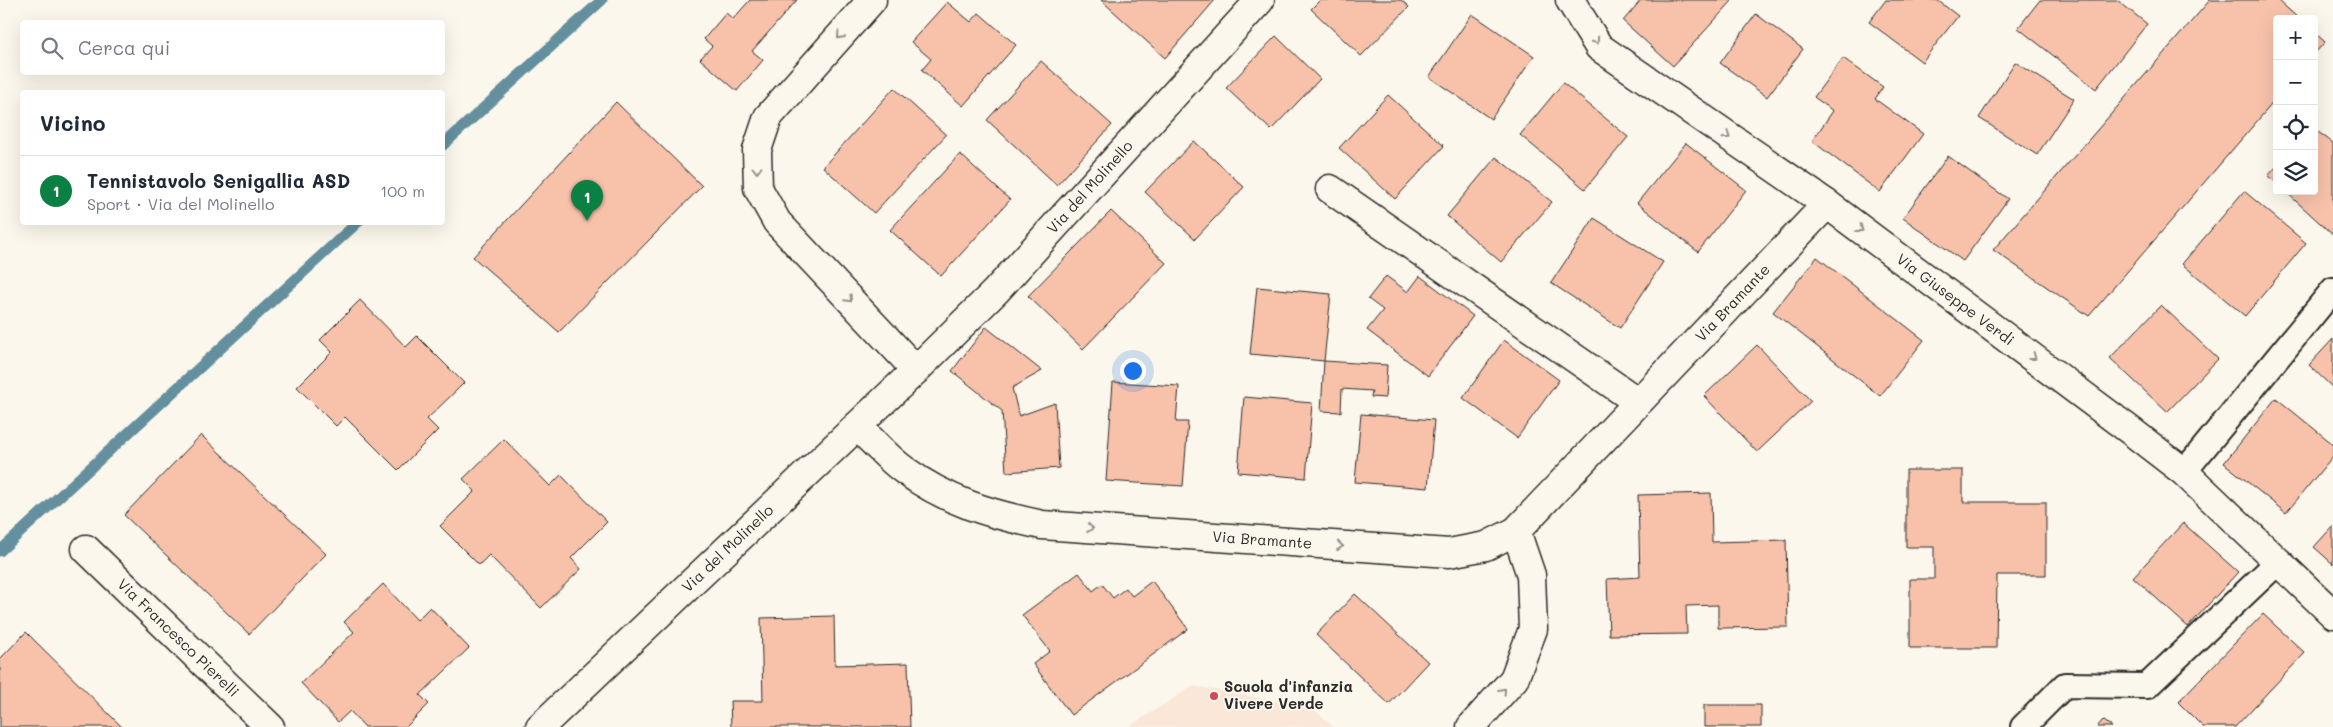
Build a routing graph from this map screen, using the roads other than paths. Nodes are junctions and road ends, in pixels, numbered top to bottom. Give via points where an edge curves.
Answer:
1 (872, 0) edge
2 (1260, 0) edge
3 (1570, 0) edge
4 (1330, 189) dead end
5 (1827, 204) junction
6 (2333, 290) edge
7 (916, 370) junction
8 (1638, 402) junction
9 (857, 426) junction
10 (2184, 472) junction
11 (1516, 531) junction
12 (86, 549) dead end
13 (2278, 562) junction
14 (2333, 614) edge
15 (270, 727) edge
16 (540, 727) edge
17 (1470, 727) edge
18 (2023, 727) edge

1 -> 7 street via 768,117 757,150 758,188 777,222
2 - 7 street, Via del Molinello via 996,291
3 -> 5 street, Via Giuseppe Verdi via 1599,47
4 - 8 street
5 - 8 street, Via Bramante
5 -> 10 street, Via Giuseppe Verdi
6 - 10 lane
7 - 9 street, Via del Molinello
8 - 11 street, Via Bramante
9 -> 11 street, Via Bramante via 904,470 954,501 998,516 1042,524 1449,553 1486,546
9 - 16 street, Via del Molinello
10 - 13 street, Via Giuseppe Verdi
17 -> 11 street via 1514,679 1532,629 1531,575
12 - 15 street, Via Francesco Pierelli
13 - 14 street, Via Giuseppe Verdi
13 - 18 lane via 2147,686 2065,685

